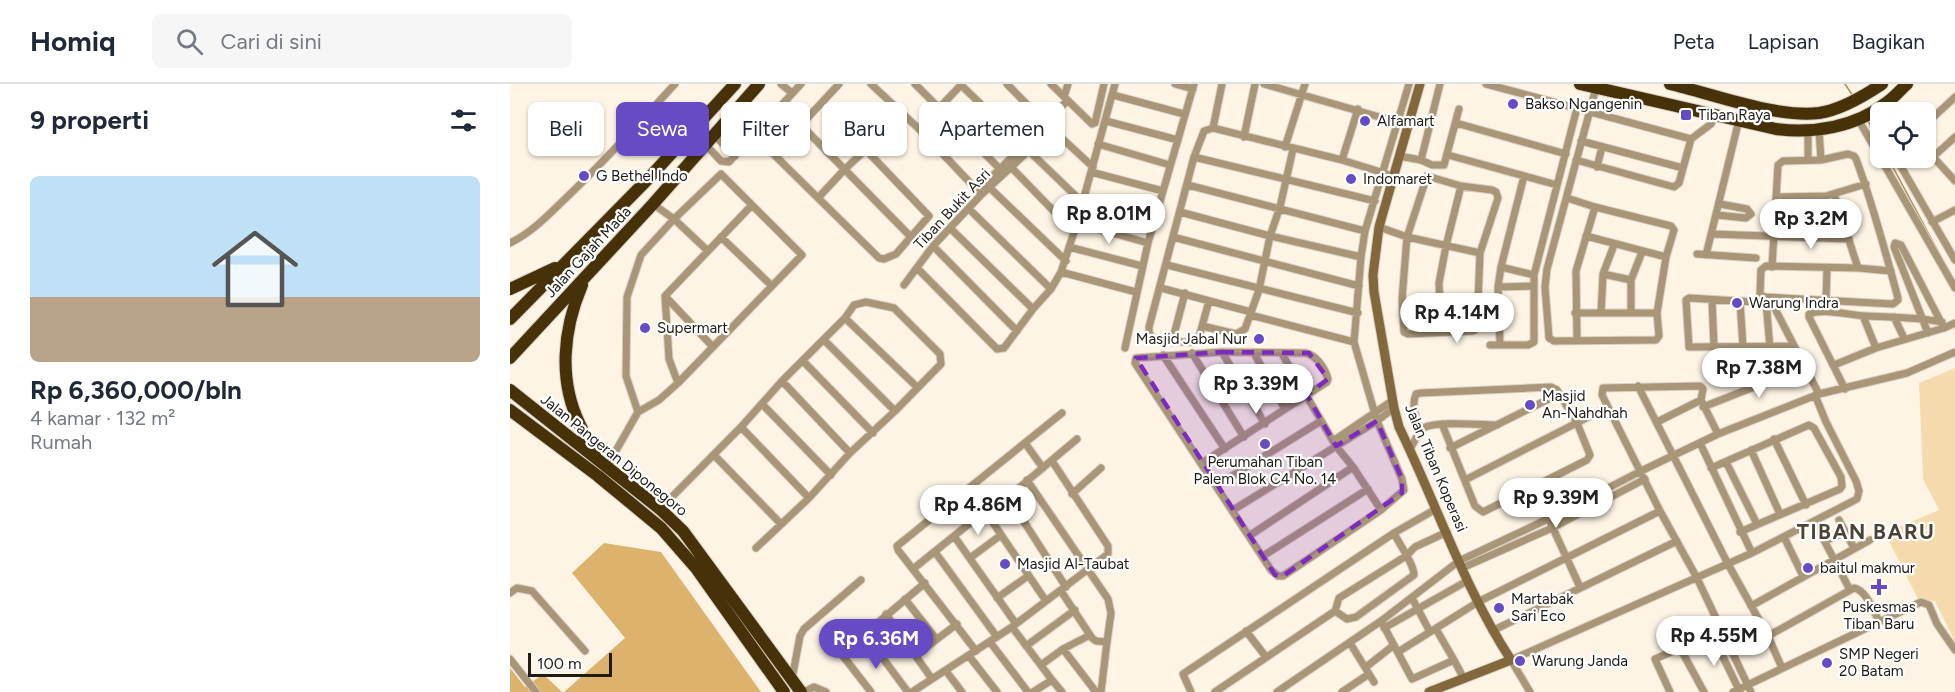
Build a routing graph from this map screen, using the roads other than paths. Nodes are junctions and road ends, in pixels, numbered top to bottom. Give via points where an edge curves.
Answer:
1 (675, 84) edge
2 (735, 84) edge
3 (759, 84) edge
4 (781, 84) edge
5 (801, 84) edge
6 (839, 84) edge
7 (870, 84) edge
8 (915, 84) edge
9 (961, 84) edge
10 (1007, 84) edge
11 (1051, 84) edge
12 (1068, 84) edge
13 (1104, 84) edge
14 (1115, 84) edge
15 (1175, 84) edge
16 (1222, 84) edge
17 (1255, 84) edge
18 (1264, 84) edge
19 (1305, 84) edge
20 (1409, 84) edge
21 (1420, 84) edge
22 (1440, 84) edge
23 (1486, 84) edge
24 (1580, 84) edge
25 (1670, 84) edge
26 (1882, 84) edge
27 (1907, 84) edge
28 (1193, 86) edge
29 (1512, 87) edge
30 (1596, 88) junction
31 (792, 93) junction
32 (1302, 94) junction
33 (1113, 95) junction
34 (1955, 97) edge
35 (1066, 99) junction
36 (784, 102) edge
37 (933, 102) edge
38 (944, 102) edge
39 (979, 102) edge
40 (1025, 102) edge
41 (1063, 102) edge
42 (1894, 102) edge
43 (1577, 108) junction
44 (1358, 109) junction
45 (1459, 109) dead end
46 (1590, 111) junction
47 (1184, 114) junction
48 (1870, 114) edge
49 (810, 115) edge
50 (1715, 115) junction
51 (1936, 115) edge
52 (1865, 116) junction
53 (1739, 120) junction
54 (1870, 120) edge
55 (1106, 121) junction
56 (1397, 122) junction
57 (1456, 123) junction
58 (1213, 128) junction
59 (919, 129) edge
60 (1814, 130) junction
61 (810, 134) edge
62 (1244, 137) junction
63 (1955, 137) edge
64 (709, 139) junction
65 (1691, 139) junction
66 (1178, 140) junction
67 (1581, 141) junction
68 (1065, 142) edge
69 (1098, 144) junction
70 (721, 147) edge
71 (822, 147) edge
72 (1602, 147) junction
73 (1289, 148) junction
74 (1566, 154) junction
75 (1936, 154) edge
76 (1448, 155) junction
77 (695, 156) edge
78 (735, 156) edge
79 (776, 156) edge
80 (831, 156) edge
81 (860, 156) edge
82 (873, 156) edge
83 (945, 156) edge
84 (987, 156) edge
85 (1017, 156) edge
86 (1020, 156) edge
87 (1034, 156) edge
88 (1400, 156) junction
89 (1194, 157) junction
90 (1342, 160) junction
91 (1421, 160) junction
92 (1576, 160) junction
93 (1808, 160) junction
94 (1821, 160) junction
95 (1936, 160) edge
96 (1170, 165) junction
97 (1011, 167) junction
98 (1597, 167) junction
99 (1683, 168) junction
100 (1902, 168) edge
101 (1000, 169) junction
102 (1092, 169) junction
103 (844, 170) junction
104 (1383, 173) junction
105 (1394, 176) junction
106 (1524, 176) junction
107 (1954, 176) edge
108 (1286, 181) junction
109 (1188, 184) junction
110 (1557, 184) junction
111 (1866, 184) junction
112 (1461, 186) junction
113 (989, 187) junction
114 (1163, 191) junction
115 (1834, 194) junction
116 (818, 198) junction
117 (1567, 198) junction
118 (1084, 200) junction
119 (1776, 200) junction
120 (1375, 201) junction
121 (654, 204) junction
122 (1720, 204) junction
123 (752, 205) junction
124 (1838, 206) junction
125 (1280, 207) junction
126 (1595, 207) junction
127 (969, 209) junction
128 (1955, 210) edge
129 (1180, 212) junction
130 (1157, 215) junction
131 (1717, 215) junction
132 (674, 219) junction
133 (1932, 222) junction
134 (1077, 223) junction
135 (1379, 227) junction
136 (950, 228) junction
137 (1365, 231) junction
138 (1074, 232) junction
139 (1712, 234) junction
140 (910, 236) junction
141 (1270, 236) junction
142 (1586, 236) junction
143 (721, 237) junction
144 (1173, 237) junction
145 (1407, 237) junction
146 (1774, 237) junction
147 (1849, 239) junction
148 (510, 243) edge
149 (1148, 243) junction
150 (1614, 244) junction
151 (933, 246) junction
152 (1446, 246) junction
153 (1069, 247) junction
154 (1952, 249) edge
155 (708, 251) junction
156 (1642, 252) junction
157 (1480, 253) junction
158 (1697, 254) dead end
159 (1706, 255) junction
160 (1361, 257) junction
161 (1666, 257) junction
162 (1756, 258) dead end
163 (1955, 260) edge
164 (1066, 261) junction
165 (565, 262) junction
166 (1266, 262) junction
167 (1167, 265) junction
168 (1142, 266) junction
169 (1501, 267) junction
170 (1772, 267) junction
171 (917, 268) junction
172 (1858, 268) junction
173 (1827, 269) junction
174 (1891, 271) junction
175 (1061, 273) junction
176 (1603, 274) junction
177 (1534, 275) junction
178 (584, 278) junction
179 (1632, 280) junction
180 (904, 285) dead end
181 (772, 286) junction
182 (1359, 286) junction
183 (1498, 286) junction
184 (1533, 286) junction
185 (1161, 288) junction
186 (1955, 288) edge
187 (1051, 289) junction
188 (510, 290) edge
189 (1259, 290) junction
190 (1136, 292) junction
191 (1185, 293) junction
192 (665, 296) junction
193 (1826, 299) junction
194 (1712, 300) junction
195 (1209, 301) junction
196 (1740, 301) junction
197 (1766, 302) junction
198 (1033, 309) junction
199 (1358, 313) junction
200 (1575, 313) junction
201 (1601, 313) junction
202 (1631, 313) junction
203 (1657, 313) junction
204 (1251, 314) junction
205 (1863, 316) junction
206 (1894, 317) junction
207 (845, 318) junction
208 (1923, 318) junction
209 (510, 319) edge
210 (1955, 323) edge
211 (1943, 325) junction
212 (1202, 326) junction
213 (1017, 331) junction
214 (1442, 332) junction
215 (1928, 333) junction
216 (1904, 338) junction
217 (824, 340) junction
218 (1577, 340) junction
219 (1172, 342) junction
220 (1354, 342) junction
221 (1500, 344) junction
222 (1490, 345) dead end
223 (1714, 346) junction
224 (1794, 346) junction
225 (713, 347) junction
226 (1743, 347) junction
227 (1125, 348) dead end
228 (1770, 348) junction
229 (1876, 348) junction
230 (1222, 352) junction
231 (1955, 352) edge
232 (1192, 353) junction
233 (1254, 353) junction
234 (1282, 354) junction
235 (1163, 355) junction
236 (510, 358) edge
237 (804, 361) junction
238 (1834, 365) junction
239 (1805, 367) junction
240 (782, 381) junction
241 (678, 383) junction
242 (1638, 386) junction
243 (917, 387) junction
244 (1845, 388) junction
245 (510, 390) edge
246 (1559, 394) junction
247 (1307, 395) junction
248 (1817, 395) junction
249 (1702, 403) junction
250 (762, 404) junction
251 (1393, 404) junction
252 (1608, 407) junction
253 (1285, 409) junction
254 (510, 410) edge
255 (895, 411) junction
256 (638, 412) junction
257 (1062, 413) dead end
258 (1376, 418) junction
259 (510, 421) edge
260 (1321, 421) junction
261 (1656, 422) junction
262 (1577, 423) junction
263 (1265, 424) junction
264 (1442, 424) junction
265 (529, 425) junction
266 (1500, 425) junction
267 (741, 427) junction
268 (1421, 430) junction
269 (873, 433) junction
270 (1718, 434) junction
271 (1244, 437) junction
272 (1077, 438) dead end
273 (1774, 439) junction
274 (1025, 443) junction
275 (1335, 443) junction
276 (1700, 443) junction
277 (1225, 448) junction
278 (1450, 448) junction
279 (1410, 449) junction
280 (1751, 450) junction
281 (850, 453) junction
282 (714, 455) junction
283 (1673, 456) junction
284 (1052, 461) junction
285 (1726, 462) junction
286 (1202, 463) junction
287 (1353, 467) junction
288 (606, 468) junction
289 (1042, 468) junction
290 (1101, 468) dead end
291 (1711, 468) junction
292 (1641, 471) junction
293 (831, 475) junction
294 (1645, 479) junction
295 (1027, 480) junction
296 (1465, 480) junction
297 (1536, 485) junction
298 (1216, 486) junction
299 (966, 489) junction
300 (1368, 489) junction
301 (1072, 494) junction
302 (1008, 496) junction
303 (809, 498) junction
304 (1806, 505) junction
305 (660, 509) junction
306 (1436, 509) junction
307 (1233, 510) junction
308 (1381, 510) junction
309 (985, 511) junction
310 (1660, 511) junction
311 (1780, 514) junction
312 (1551, 518) junction
313 (1839, 520) dead end
314 (1814, 521) junction
315 (781, 524) junction
316 (1757, 524) junction
317 (1552, 528) junction
318 (1447, 532) junction
319 (1740, 532) junction
320 (1845, 532) junction
321 (1394, 533) junction
322 (1001, 535) junction
323 (954, 536) junction
324 (1249, 536) junction
325 (1785, 537) junction
326 (1870, 540) dead end
327 (1677, 541) junction
328 (1825, 541) junction
329 (756, 548) dead end
330 (1854, 548) junction
331 (935, 552) junction
332 (1752, 553) junction
333 (1263, 556) junction
334 (1406, 556) junction
335 (1566, 557) junction
336 (970, 558) junction
337 (1834, 559) junction
338 (1728, 564) junction
339 (1460, 565) junction
340 (913, 569) junction
341 (1089, 570) junction
342 (1028, 576) junction
343 (1803, 576) junction
344 (1697, 578) junction
345 (861, 580) dead end
346 (1467, 581) junction
347 (925, 583) junction
348 (1580, 587) junction
349 (1064, 589) junction
350 (1850, 590) junction
351 (720, 591) junction
352 (510, 593) edge
353 (997, 598) junction
354 (1412, 598) junction
355 (905, 599) junction
356 (1046, 601) junction
357 (1478, 602) junction
358 (1751, 606) junction
359 (1419, 608) junction
360 (1075, 610) junction
361 (1335, 611) junction
362 (886, 614) junction
363 (1879, 621) junction
364 (957, 624) junction
365 (1382, 625) junction
366 (1014, 626) junction
367 (1246, 631) junction
368 (1433, 631) junction
369 (1492, 631) junction
370 (864, 633) junction
371 (1712, 634) dead end
372 (1090, 635) junction
373 (1768, 636) junction
374 (936, 639) junction
375 (994, 639) junction
376 (1107, 642) junction
377 (1350, 643) junction
378 (1026, 646) junction
379 (1396, 648) junction
380 (1063, 649) junction
381 (1955, 650) edge
382 (585, 651) dead end
383 (976, 651) junction
384 (916, 655) junction
385 (969, 656) junction
386 (1266, 657) junction
387 (510, 659) edge
388 (1454, 660) junction
389 (1511, 660) junction
390 (1041, 665) junction
391 (1782, 668) junction
392 (1367, 670) junction
393 (946, 671) junction
394 (792, 679) junction
395 (932, 679) junction
396 (1464, 679) junction
397 (1052, 680) junction
398 (1374, 682) dead end
399 (1747, 684) junction
400 (921, 690) edge
401 (1737, 691) edge
402 (536, 692) edge
403 (784, 692) edge
404 (802, 692) edge
405 (826, 692) edge
406 (871, 692) edge
407 (910, 692) edge
408 (962, 692) edge
409 (997, 692) edge
410 (1030, 692) edge
411 (1062, 692) edge
412 (1096, 692) edge
413 (1101, 692) edge
414 (1191, 692) edge
415 (1215, 692) edge
416 (1277, 692) edge
417 (1342, 692) edge
418 (1429, 692) edge
419 (1530, 692) edge
420 (1670, 692) edge
421 (1704, 692) edge
422 (1751, 692) edge

1 - 148 street via 546,219
2 - 165 highway, Jalan Gajah Mada
3 - 64 highway, Jalan Gajah Mada
4 - 31 street
5 - 31 street
6 - 49 street
7 - 59 street
8 - 37 street
9 - 38 street
9 - 39 street
10 - 40 street
11 - 35 street
12 - 35 street
13 - 35 street via 1095,123
14 - 33 street
15 - 28 street
16 - 58 street
17 - 62 street
18 - 32 street
19 - 32 street
20 - 56 street
21 - 88 street, Jalan Tiban Koperasi
22 - 91 street
23 - 29 street
24 - 30 highway
25 - 26 highway via 1799,113 1826,111 1862,97
27 - 42 highway
28 - 47 street
29 - 43 street
30 - 46 street
30 - 50 highway
31 - 36 street
32 - 44 street
32 - 73 street
33 - 47 street
33 - 55 street
34 - 51 street
35 - 41 street
43 - 46 street
43 - 74 street
44 - 56 street
44 - 90 street
45 - 57 street
46 - 65 street
46 - 67 street
47 - 66 street
48 - 52 highway
50 - 53 highway
50 - 65 street via 1711,124
52 - 54 street
52 - 60 highway
52 - 186 street
53 - 60 highway via 1776,129
53 - 122 street
55 - 66 street
55 - 69 street
56 - 104 street
57 - 74 street
57 - 76 street
58 - 62 street
58 - 89 street via 1202,134
60 - 93 street
60 - 94 street
61 - 71 street
62 - 73 street
63 - 75 street
64 - 70 street
64 - 78 street via 724,162
65 - 99 street
66 - 96 street
67 - 72 street
67 - 92 street
68 - 102 street, Tiban Bukit Asri
69 - 96 street
69 - 102 street
72 - 98 street
72 - 99 street
73 - 90 street
73 - 108 street
74 - 110 street
76 - 91 street via 1442,165
76 - 106 street
77 - 121 highway, Jalan Gajah Mada
79 - 116 street
80 - 103 street
81 - 103 street
82 - 140 street via 929,216
83 - 101 street via 977,190
84 - 101 street
85 - 101 street
86 - 97 street, Tiban Bukit Asri
87 - 118 street
88 - 91 street
88 - 105 street, Jalan Tiban Koperasi
89 - 108 street
89 - 109 street
90 - 104 street
92 - 98 street
92 - 117 street
93 - 94 street
93 - 119 street via 1779,163
94 - 111 street via 1854,156
95 - 107 street
96 - 114 street
97 - 113 street, Tiban Bukit Asri
97 - 138 street
98 - 99 street via 1674,188
100 - 133 street
102 - 114 street
102 - 118 street
103 - 116 street
103 - 140 street
104 - 105 street
104 - 120 street
105 - 135 street, Jalan Tiban Koperasi
106 - 110 street
106 - 169 street
108 - 120 street
108 - 125 street
109 - 125 street
109 - 129 street
110 - 177 street
111 - 115 street
111 - 174 street
112 - 145 street via 1425,177
112 - 152 street
112 - 157 street via 1497,194
113 - 127 street, Tiban Bukit Asri
113 - 164 street
114 - 130 street
115 - 119 street
115 - 124 street
116 - 140 street via 879,258 891,258
117 - 126 street
117 - 218 street via 1546,275 1549,338
118 - 130 street
118 - 134 street
119 - 124 street
119 - 146 street
120 - 137 street
121 - 132 street
121 - 178 highway, Jalan Gajah Mada
122 - 131 street
122 - 131 street via 1747,209 1751,214 1746,218
123 - 132 street via 721,174
123 - 143 street
123 - 181 street via 802,255
124 - 147 street
125 - 137 street
125 - 141 street
126 - 142 street
126 - 161 street via 1673,227
127 - 136 street, Tiban Bukit Asri
127 - 187 street
128 - 133 street
129 - 141 street
129 - 144 street
130 - 149 street
131 - 139 street
132 - 155 street
132 - 256 street via 641,255 627,297 626,376
133 - 154 street
134 - 138 street
134 - 149 street
135 - 145 street
135 - 251 street, Jalan Tiban Koperasi via 1374,292
136 - 151 street, Tiban Bukit Asri
136 - 198 street
137 - 160 street
138 - 153 street
139 - 146 street
139 - 159 street
141 - 160 street
141 - 166 street
142 - 150 street
142 - 200 street via 1576,271
143 - 155 street
143 - 181 street
144 - 166 street
144 - 167 street
145 - 152 street
145 - 214 street via 1402,299 1404,332
146 - 147 street
146 - 170 street
147 - 172 street
149 - 168 street
150 - 156 street
150 - 176 street
151 - 171 street, Tiban Bukit Asri
151 - 213 street
152 - 157 street
152 - 214 street via 1438,290
153 - 164 street
153 - 168 street
154 - 163 street
155 - 192 street
156 - 161 street
156 - 179 street
157 - 214 street via 1476,328
158 - 159 street
159 - 162 street
160 - 182 street
161 - 203 street
164 - 175 street
165 - 188 highway
165 - 209 highway, Jalan Gajah Mada
166 - 182 street
166 - 189 street
167 - 185 street
167 - 189 street
168 - 190 street
169 - 177 street
169 - 183 street
170 - 173 street
170 - 193 street via 1762,268 1762,296
171 - 180 street, Tiban Bukit Asri
171 - 213 street via 997,349 1004,348
172 - 173 street
172 - 174 street
173 - 193 street
174 - 193 street via 1898,298 1895,303
175 - 187 street
175 - 190 street
176 - 179 street
176 - 201 street
177 - 184 street
178 - 236 highway, Jalan Gajah Mada
178 - 288 highway via 569,319 566,378 574,413 588,445
179 - 202 street
181 - 225 street
182 - 199 street
183 - 184 street
183 - 221 street
184 - 221 street via 1534,342
185 - 191 street
185 - 219 street via 1149,332 1152,338
187 - 198 street
189 - 199 street
189 - 204 street
190 - 227 street
191 - 195 street
191 - 219 street
192 - 225 street
192 - 241 street via 669,359
194 - 196 street
194 - 223 street
194 - 223 street via 1686,300 1688,346
195 - 204 street
195 - 212 street
196 - 197 street
196 - 226 street
197 - 224 street via 1772,303
197 - 228 street
198 - 213 street
199 - 220 street
200 - 201 street
200 - 218 street
201 - 202 street
202 - 203 street
203 - 218 street via 1656,340
204 - 212 street via 1239,334
204 - 220 street
205 - 206 street
205 - 229 street
205 - 238 street via 1821,311 1809,314
206 - 208 street
206 - 216 street
207 - 217 street
207 - 243 street
207 - 243 street via 859,302 900,312 942,357 941,364
208 - 211 street
208 - 211 street via 1895,243 1901,245
208 - 215 street
210 - 211 street
211 - 215 street
212 - 219 street via 1196,341
215 - 216 street
216 - 229 street
217 - 237 street
217 - 255 street
220 - 258 street
221 - 222 street
223 - 226 street
224 - 228 street
224 - 239 street
225 - 241 street
226 - 228 street
229 - 238 street
230 - 232 street
230 - 233 street
230 - 263 street
231 - 244 street via 1907,373
232 - 235 street
232 - 271 street
233 - 234 street
233 - 253 street
234 - 247 street
234 - 247 street via 1309,354 1317,358 1328,379
235 - 277 street
235 - 286 street via 1138,357 1135,363
237 - 240 street
237 - 269 street
238 - 244 street
239 - 248 street
239 - 249 street
240 - 250 street
240 - 281 street
241 - 256 street
242 - 249 street via 1700,386
242 - 252 street via 1603,388
242 - 261 street
243 - 255 street
244 - 248 street
245 - 288 highway, Jalan Pangeran Diponegoro
246 - 262 street
246 - 266 street
246 - 268 street via 1551,387 1416,394 1415,415
247 - 253 street
247 - 260 street
248 - 270 street
248 - 314 street via 1859,496
249 - 261 street
249 - 270 street
250 - 267 street
250 - 293 street
251 - 258 street
251 - 279 street, Jalan Tiban Koperasi
252 - 262 street
252 - 292 street
253 - 263 street
254 - 265 highway, Jalan Pangeran Diponegoro
255 - 269 street
256 - 288 street
257 - 274 street
258 - 275 street
258 - 308 street via 1404,486 1402,493
259 - 265 highway
260 - 275 street
260 - 298 street
261 - 283 street
262 - 296 street
262 - 297 street via 1590,457
263 - 271 street
264 - 266 street
264 - 268 street
264 - 278 street
265 - 351 highway, Jalan Pangeran Diponegoro via 653,520
266 - 278 street
267 - 282 street
267 - 303 street
268 - 279 street
269 - 281 street
270 - 276 street
271 - 277 street
272 - 284 street
273 - 280 street
273 - 304 street
273 - 304 street via 1812,426 1841,477 1840,489
274 - 289 street
274 - 299 street
275 - 287 street
275 - 307 street
276 - 283 street
276 - 291 street
277 - 286 street
278 - 296 street
279 - 306 street, Jalan Tiban Koperasi
280 - 285 street
280 - 311 street
281 - 293 street
282 - 305 street
282 - 315 street
283 - 292 street
283 - 338 street
284 - 289 street
284 - 301 street
285 - 291 street
285 - 316 street
286 - 298 street
287 - 300 street
287 - 324 street
288 - 305 highway, Jalan Pangeran Diponegoro
289 - 295 street
290 - 301 street
291 - 319 street
292 - 294 street
292 - 312 street
293 - 303 street
294 - 310 street
294 - 317 street
295 - 302 street
295 - 341 street
296 - 297 street via 1475,506 1483,512
297 - 312 street
298 - 307 street
299 - 309 street
299 - 340 street via 898,544 898,550
300 - 308 street
300 - 333 street
301 - 341 street via 1109,549
302 - 309 street
302 - 349 street
303 - 315 street
304 - 311 street
305 - 351 highway, Jalan Pangeran Diponegoro via 692,541
306 - 318 street, Jalan Tiban Koperasi
306 - 321 street
307 - 324 street
308 - 333 street via 1283,576 1275,575
309 - 322 street
309 - 323 street
310 - 327 street
310 - 335 street
311 - 316 street
312 - 317 street
312 - 339 street
313 - 320 street
314 - 325 street
314 - 328 street
315 - 329 street
316 - 319 street
317 - 335 street
317 - 339 street
318 - 334 street
318 - 339 street, Jalan Tiban Koperasi
319 - 332 street
320 - 328 street
320 - 330 street
321 - 334 street
321 - 367 street
322 - 336 street
322 - 342 street
323 - 331 street
323 - 336 street
324 - 333 street
325 - 332 street
325 - 343 street
326 - 330 street
327 - 344 street
327 - 348 street
328 - 337 street
330 - 337 street
331 - 340 street
331 - 375 street
332 - 338 street
334 - 361 street via 1339,598
334 - 361 street via 1413,568 1412,578 1352,619
335 - 348 street
335 - 357 street
336 - 353 street
337 - 343 street
337 - 350 street
338 - 344 street
338 - 358 street
339 - 346 street, Jalan Tiban Koperasi
339 - 354 street
340 - 347 street
341 - 349 street
341 - 376 street via 1110,603
342 - 353 street
342 - 356 street
343 - 358 street
344 - 389 street
344 - 399 street
345 - 394 street via 804,629
346 - 357 street, Jalan Tiban Koperasi
346 - 359 street
347 - 355 street
347 - 364 street
348 - 369 street
349 - 356 street
349 - 360 street
350 - 363 street via 1856,587 1862,592
350 - 373 street
351 - 394 highway, Jalan Pangeran Diponegoro
351 - 403 highway, Jalan Pangeran Diponegoro
352 - 382 street via 517,588 532,591
353 - 366 street
354 - 359 street
354 - 365 street
355 - 362 street
355 - 374 street
356 - 366 street
357 - 368 street
357 - 369 street, Jalan Tiban Koperasi
358 - 373 street
359 - 365 street
359 - 368 street
360 - 372 street
360 - 378 street
361 - 386 street
362 - 370 street
362 - 384 street
363 - 381 street via 1916,603 1925,603
363 - 391 street
364 - 374 street
364 - 383 street
365 - 377 street
365 - 379 street
366 - 375 street
366 - 378 street
367 - 386 street
367 - 414 street via 1183,674
368 - 379 street
368 - 388 street
369 - 389 street, Jalan Tiban Koperasi
370 - 406 street via 842,654
370 - 407 street
371 - 401 street
372 - 376 street via 1094,640
372 - 380 street
373 - 391 street
374 - 384 street
375 - 383 street
375 - 410 street
376 - 413 street
377 - 392 street
377 - 416 street
378 - 390 street
379 - 388 street via 1413,679
379 - 392 street
380 - 390 street
380 - 412 street
383 - 385 street
384 - 395 street
385 - 393 street
385 - 409 street
386 - 415 street
387 - 402 street
388 - 396 street
389 - 396 street
389 - 419 street
390 - 397 street
391 - 399 street
392 - 398 street
392 - 417 street
393 - 395 street
393 - 408 street
394 - 404 highway, Jalan Pangeran Diponegoro
395 - 400 street
396 - 418 street
397 - 410 street
397 - 411 street
399 - 401 street
399 - 422 street
400 - 407 street
404 - 405 street via 814,687
420 - 421 street via 1655,659 1680,648

